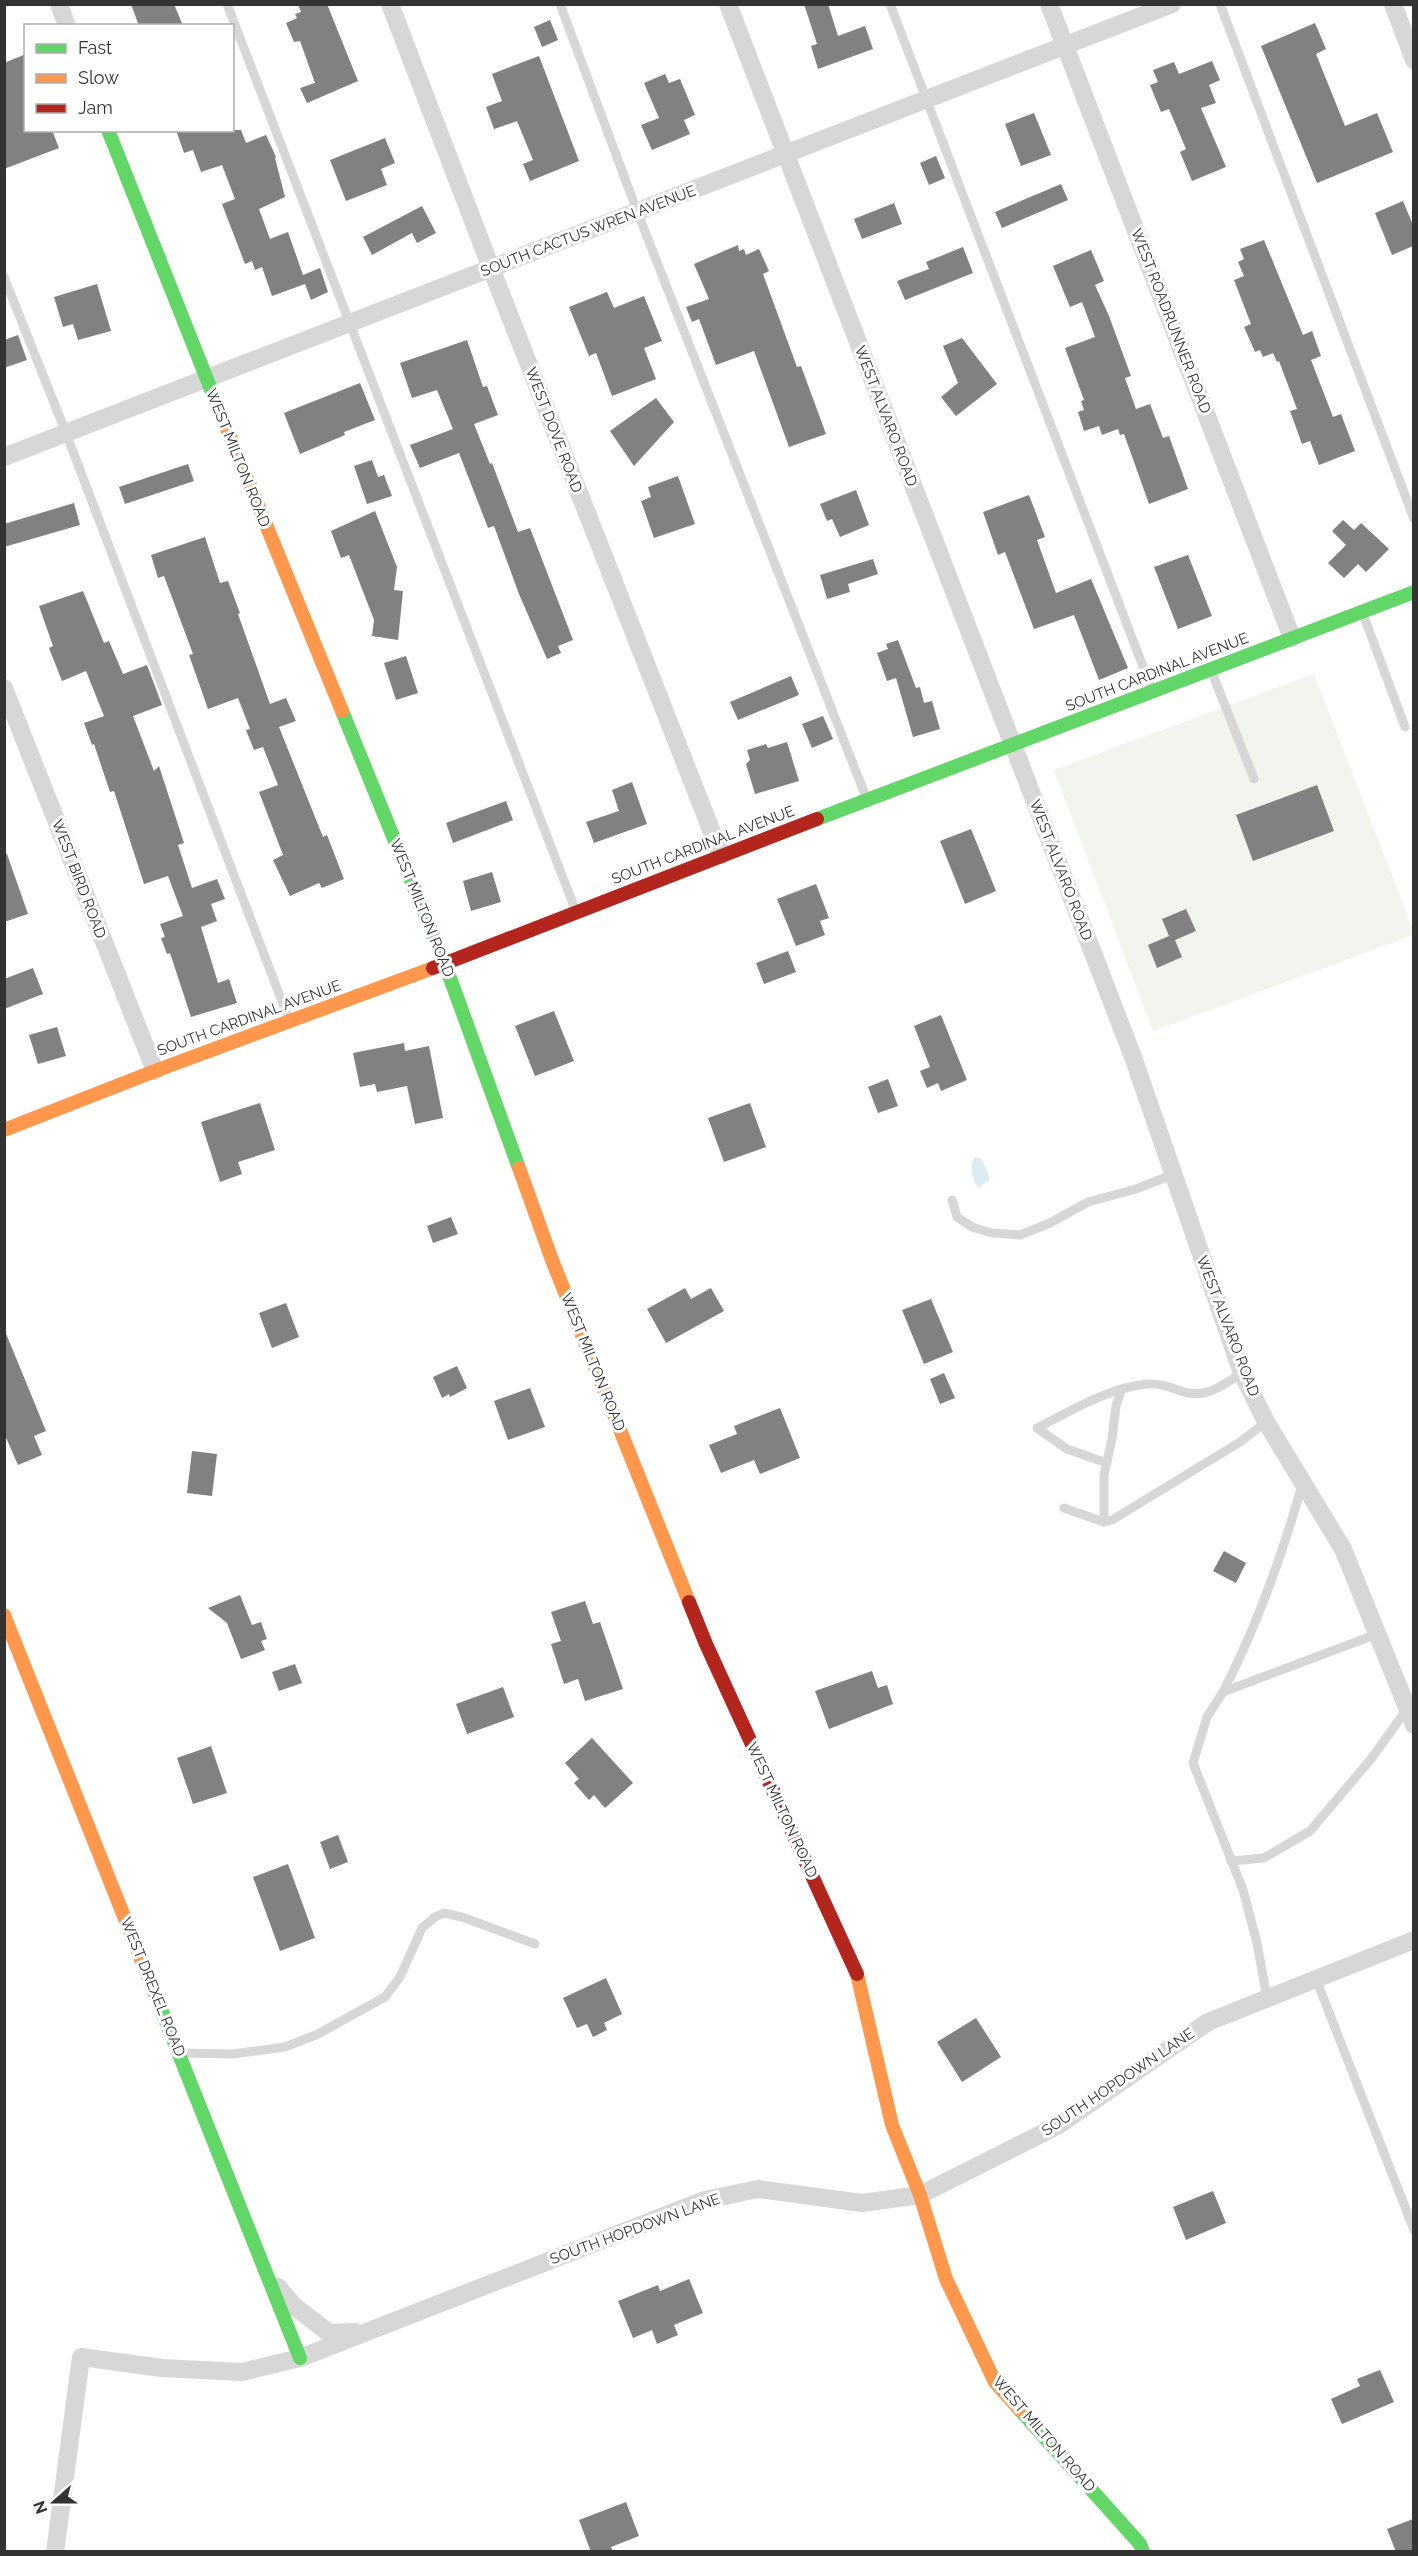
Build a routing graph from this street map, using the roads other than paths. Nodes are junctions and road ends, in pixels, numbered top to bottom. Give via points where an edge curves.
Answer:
1 (59, 4) edge
2 (227, 4) edge
3 (390, 4) edge
4 (560, 4) edge
5 (728, 4) edge
6 (890, 4) edge
7 (1049, 4) edge
8 (1172, 4) edge
9 (1220, 4) edge
10 (1393, 4) edge
11 (66, 24) edge
12 (1065, 46) junction
13 (1413, 60) edge
14 (927, 99) junction
15 (109, 132) edge
16 (785, 154) junction
17 (638, 212) junction
18 (491, 268) junction
19 (4, 277) edge
20 (349, 323) junction
21 (206, 379) junction
22 (66, 433) junction
23 (4, 457) edge
24 (1413, 519) edge
25 (1413, 592) edge
26 (1362, 612) junction
27 (1292, 638) junction
28 (1210, 669) junction
29 (4, 688) edge
30 (1153, 692) junction
31 (1405, 727) dead end
32 (1013, 746) junction
33 (1254, 779) dead end
34 (867, 800) junction
35 (721, 855) junction
36 (576, 912) junction
37 (445, 963) junction
38 (290, 1022) junction
39 (154, 1071) junction
40 (6, 1125) edge
41 (1174, 1174) junction
42 (952, 1200) dead end
43 (1242, 1372) junction
44 (1121, 1391) junction
45 (1266, 1422) junction
46 (1107, 1463) junction
47 (1303, 1482) junction
48 (1064, 1508) dead end
49 (1104, 1522) junction
50 (4, 1615) edge
51 (1377, 1634) junction
52 (1223, 1692) junction
53 (1410, 1717) edge
54 (1231, 1861) junction
55 (1413, 1940) edge
56 (535, 1944) dead end
57 (1316, 1979) junction
58 (1266, 1998) junction
59 (179, 2053) junction
60 (920, 2195) junction
61 (1413, 2230) edge
62 (267, 2274) junction
63 (369, 2331) junction
64 (300, 2358) junction
65 (55, 2552) edge
66 (1143, 2552) edge

1 - 11 street
2 - 20 lane
3 - 18 street, WEST DOVE ROAD
4 - 17 lane
5 - 16 street, WEST ALVARO ROAD
6 - 14 lane
7 - 12 street, WEST ROADRUNNER ROAD
8 - 12 street, SOUTH CACTUS WREN AVENUE
9 - 24 lane
10 - 13 street
12 - 14 street, SOUTH CACTUS WREN AVENUE
12 - 27 street, WEST ROADRUNNER ROAD
14 - 16 street, SOUTH CACTUS WREN AVENUE
14 - 30 lane
15 - 21 street, WEST MILTON ROAD
16 - 17 street, SOUTH CACTUS WREN AVENUE
16 - 32 street, WEST ALVARO ROAD
17 - 18 street, SOUTH CACTUS WREN AVENUE
17 - 34 lane
18 - 20 street, SOUTH CACTUS WREN AVENUE
18 - 35 street, WEST DOVE ROAD
19 - 22 lane
20 - 21 street, SOUTH CACTUS WREN AVENUE
20 - 36 lane
21 - 22 street, SOUTH CACTUS WREN AVENUE
21 - 37 street, WEST MILTON ROAD
22 - 23 street, SOUTH CACTUS WREN AVENUE
22 - 38 lane
25 - 26 street, SOUTH CARDINAL AVENUE
26 - 27 street, SOUTH CARDINAL AVENUE
26 - 31 lane
27 - 28 street, SOUTH CARDINAL AVENUE
28 - 30 street, SOUTH CARDINAL AVENUE
28 - 33 lane
29 - 39 street, WEST BIRD ROAD
30 - 32 street, SOUTH CARDINAL AVENUE
32 - 34 street, SOUTH CARDINAL AVENUE
32 - 41 street, WEST ALVARO ROAD
34 - 35 street, SOUTH CARDINAL AVENUE
35 - 36 street, SOUTH CARDINAL AVENUE
36 - 37 street, SOUTH CARDINAL AVENUE
37 - 38 street, SOUTH CARDINAL AVENUE
37 - 60 street, WEST MILTON ROAD via 552,1260 706,1644 857,1971 892,2125
38 - 39 street, SOUTH CARDINAL AVENUE
39 - 40 street, SOUTH CARDINAL AVENUE
41 - 42 lane via 1136,1190 1088,1202 1020,1235 972,1227 957,1217
41 - 43 street, WEST ALVARO ROAD
43 - 44 lane via 1202,1395 1150,1384
43 - 45 street, WEST ALVARO ROAD
44 - 46 lane
44 - 46 lane via 1037,1428 1067,1449
45 - 47 street, WEST ALVARO ROAD
45 - 49 lane
46 - 49 lane
47 - 51 street, WEST ALVARO ROAD via 1343,1549
47 - 52 lane via 1284,1548 1240,1660
48 - 49 lane
50 - 59 street, WEST DREXEL ROAD
51 - 52 lane
51 - 53 street, WEST ALVARO ROAD
52 - 54 lane via 1207,1717 1193,1763
53 - 54 lane via 1310,1831 1264,1858
54 - 58 lane via 1257,1943
55 - 57 street, SOUTH HOPDOWN LANE
56 - 59 lane via 444,1913 422,1928 400,1977 385,1996 318,2034 285,2047 233,2054
57 - 58 street, SOUTH HOPDOWN LANE
57 - 61 lane
58 - 60 street, SOUTH HOPDOWN LANE via 1208,2022 1057,2126
59 - 62 street, WEST DREXEL ROAD
60 - 63 street, SOUTH HOPDOWN LANE via 862,2203 758,2189 705,2200
60 - 66 street, WEST MILTON ROAD via 946,2279 995,2382
62 - 63 street via 294,2306 328,2333
62 - 64 street, WEST DREXEL ROAD
63 - 64 street, SOUTH HOPDOWN LANE
64 - 65 street, SOUTH HOPDOWN LANE via 242,2372 162,2368 81,2357

